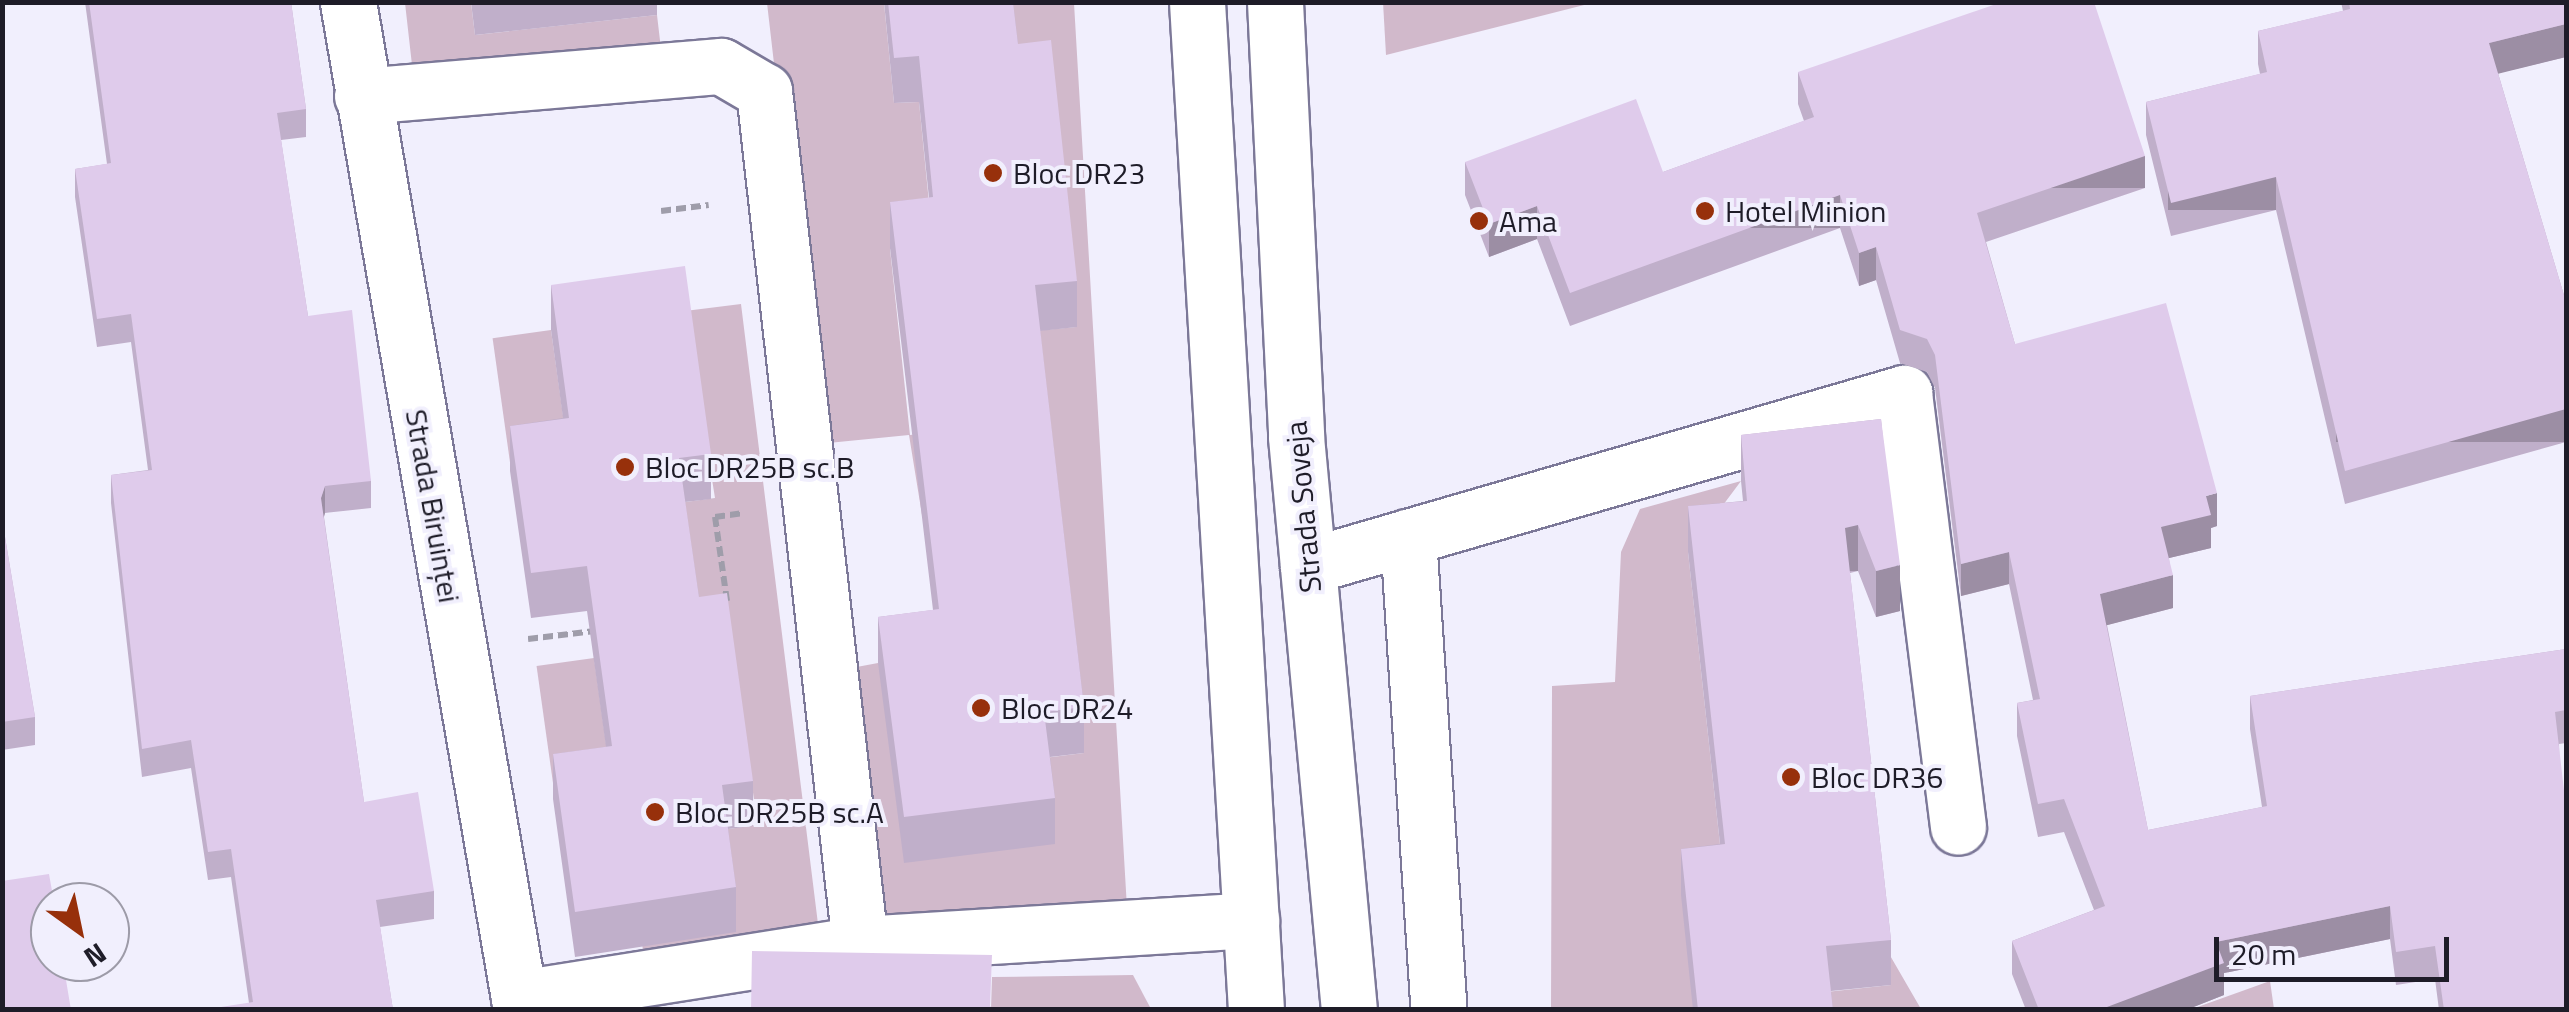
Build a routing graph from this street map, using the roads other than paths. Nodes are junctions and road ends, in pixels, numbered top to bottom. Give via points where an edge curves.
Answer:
1 (348, 2) edge
2 (1197, 2) edge
3 (1275, 2) edge
4 (362, 96) junction
5 (1408, 537) junction
6 (1308, 566) junction
7 (1958, 827) dead end
8 (1251, 920) junction
9 (860, 944) junction
10 (706, 988) edge
11 (520, 1004) edge
12 (1256, 1010) edge
13 (1349, 1010) edge
14 (1439, 1010) edge

1 - 4 main road, Strada Biruinței
2 - 8 main road
3 - 6 main road, Strada Soveja
4 - 9 main road via 721,66 764,91
4 - 11 main road, Strada Biruinței
5 - 6 main road
5 - 7 main road via 1904,394
5 - 14 main road
6 - 13 main road, Strada Soveja
8 - 9 main road
8 - 12 main road
9 - 10 main road
10 - 11 main road

